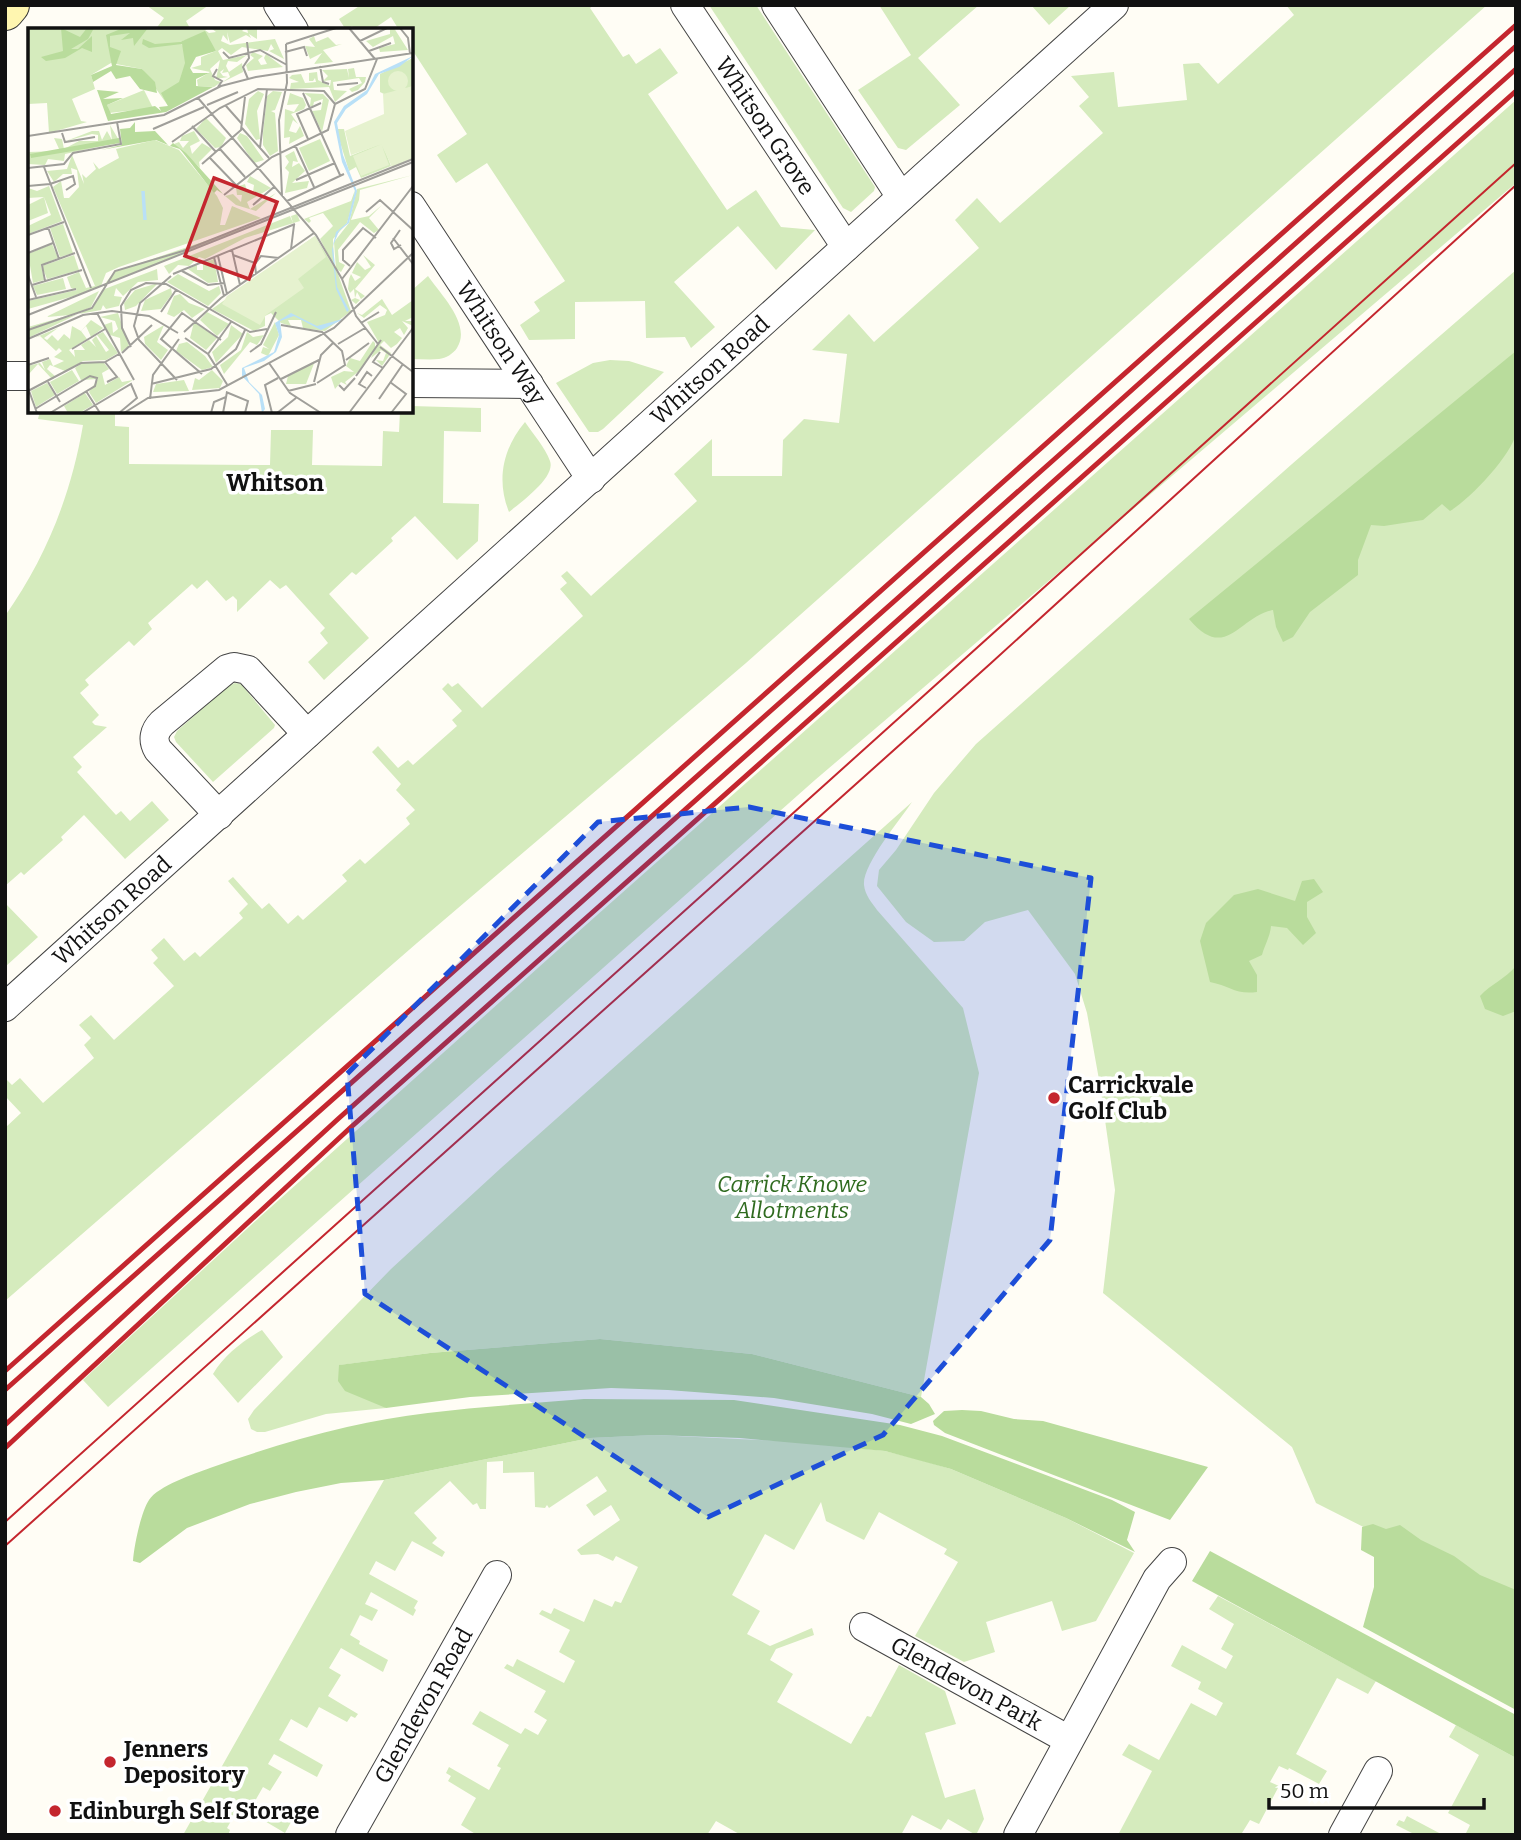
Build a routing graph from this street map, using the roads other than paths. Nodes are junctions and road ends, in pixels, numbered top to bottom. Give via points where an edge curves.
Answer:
1 (9, 5) edge
2 (278, 5) edge
3 (685, 5) edge
4 (776, 5) edge
5 (1114, 5) edge
6 (5, 11) edge
7 (293, 28) edge
8 (901, 197) junction
9 (413, 209) edge
10 (846, 247) junction
11 (5, 376) edge
12 (28, 376) edge
13 (413, 383) edge
14 (529, 384) junction
15 (591, 479) junction
16 (307, 734) junction
17 (219, 815) junction
18 (5, 1007) edge
19 (1172, 1562) dead end
20 (497, 1575) dead end
21 (864, 1628) dead end
22 (1069, 1740) junction
23 (1378, 1771) dead end
24 (349, 1835) edge
25 (1018, 1835) edge
26 (1343, 1835) edge

1 - 6 street
2 - 7 street
3 - 10 street, Whitson Grove
4 - 8 street
5 - 8 street, Whitson Road
8 - 10 street, Whitson Road
9 - 14 street, Whitson Way
10 - 15 street, Whitson Road
11 - 12 street
13 - 14 street
14 - 15 street, Whitson Way
15 - 16 street, Whitson Road
16 - 17 street, Whitson Road
16 - 17 street via 248,670 234,667 162,723 155,732 158,750
17 - 18 street, Whitson Road
19 - 22 street, Glendevon Park via 1157,1579
20 - 24 street, Glendevon Road
21 - 22 street, Glendevon Park
22 - 25 street, Glendevon Park
23 - 26 street

